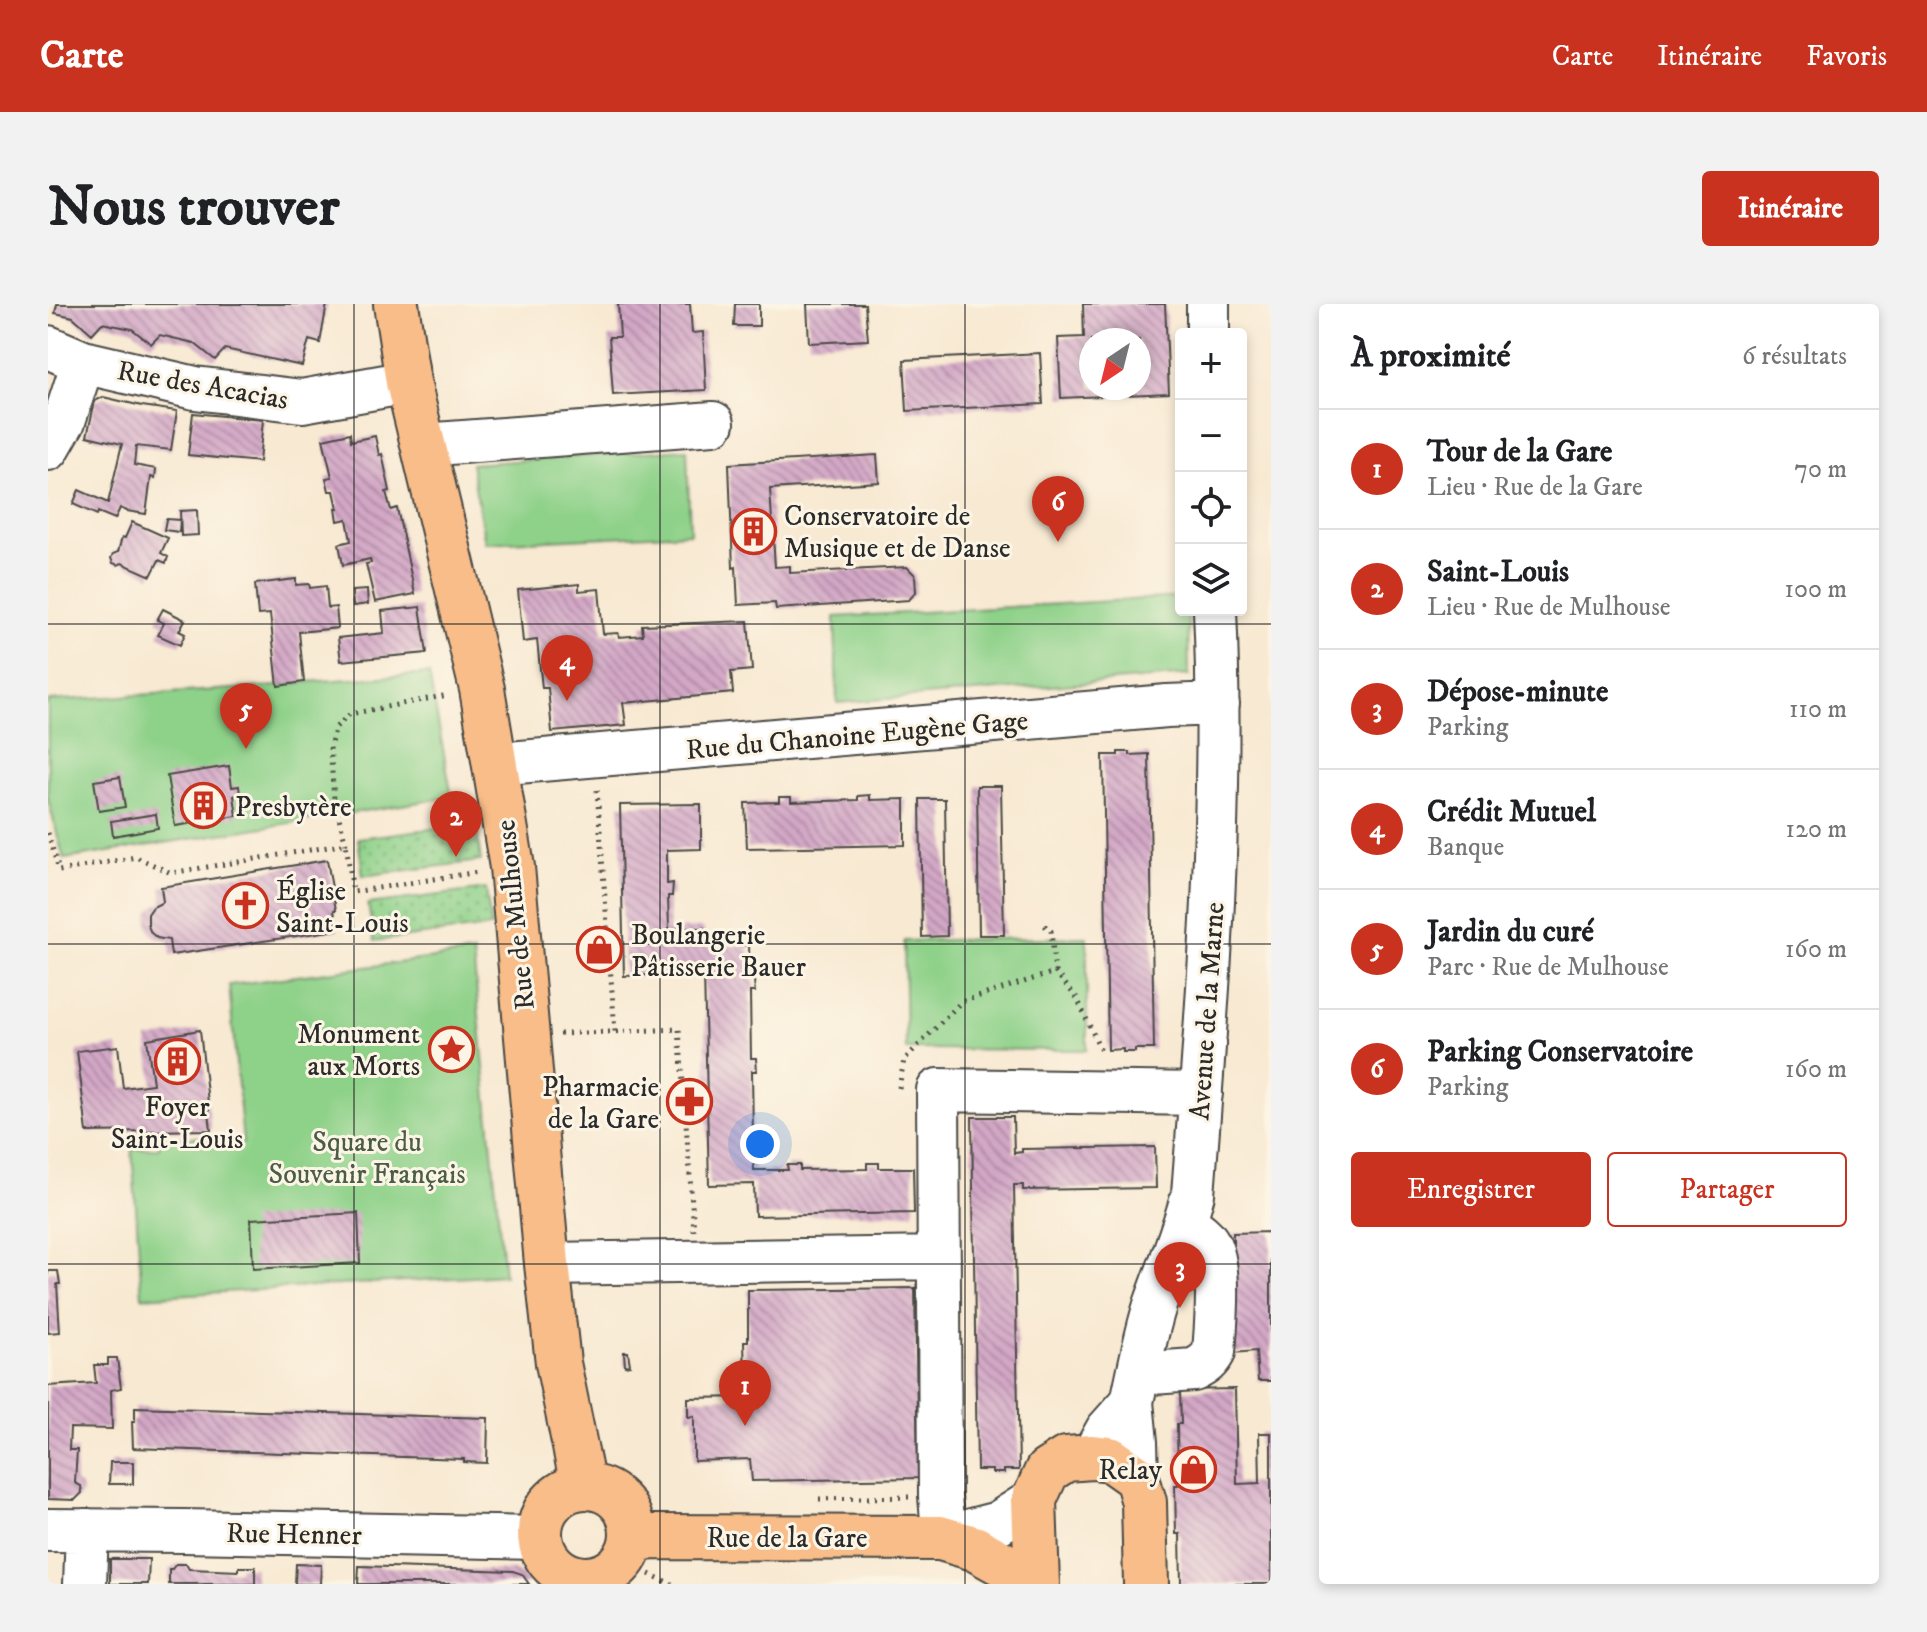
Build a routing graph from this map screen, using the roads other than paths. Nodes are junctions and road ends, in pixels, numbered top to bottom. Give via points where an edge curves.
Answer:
1 (396, 304) edge
2 (1208, 304) edge
3 (1208, 328) edge
4 (65, 354) edge
5 (408, 382) junction
6 (713, 423) dead end
7 (423, 445) junction
8 (48, 449) edge
9 (1215, 616) edge
10 (1218, 704) junction
11 (496, 764) junction
12 (1201, 1094) junction
13 (1186, 1223) junction
14 (939, 1258) junction
15 (547, 1264) junction
16 (1135, 1388) junction
17 (1092, 1457) junction
18 (1137, 1478) junction
19 (583, 1486) junction
20 (1034, 1500) junction
21 (67, 1530) edge
22 (540, 1538) junction
23 (940, 1538) junction
24 (633, 1539) junction
25 (587, 1582) edge
26 (85, 1584) edge
27 (1037, 1584) edge
28 (1146, 1584) edge

1 - 5 main road, Rue de Mulhouse
2 - 3 street
4 - 5 street, Rue des Acacias via 195,388 302,401
4 - 8 street via 64,421
5 - 7 main road, Rue de Mulhouse
6 - 7 street
7 - 11 main road, Rue de Mulhouse
9 - 10 street, Avenue de la Marne
10 - 11 street, Rue du Chanoine Eugène Gage
10 - 12 street, Avenue de la Marne
11 - 15 main road, Rue de Mulhouse via 512,867
12 - 13 street, Avenue de la Marne
12 - 14 street via 918,1089
13 - 16 street, Avenue de la Marne via 1155,1305
13 - 16 street via 1209,1243 1215,1261 1214,1352 1203,1366
14 - 15 street
14 - 23 street
15 - 19 main road, Rue de Mulhouse via 558,1363
16 - 17 street, Avenue de la Marne
16 - 18 street, Avenue de la Marne
17 - 18 main road via 1110,1459
17 - 20 main road via 1066,1459 1047,1471
18 - 28 main road via 1144,1502
19 - 22 main road via 565,1491 549,1504
19 - 24 main road via 617,1496 629,1512
20 - 23 street, Rue de la Gare via 998,1523
20 - 27 main road
21 - 22 street, Rue Henner
21 - 26 street
22 - 25 main road via 555,1568
23 - 24 main road, Rue de la Gare
23 - 27 main road, Rue de la Gare via 974,1548
24 - 25 main road via 619,1567

